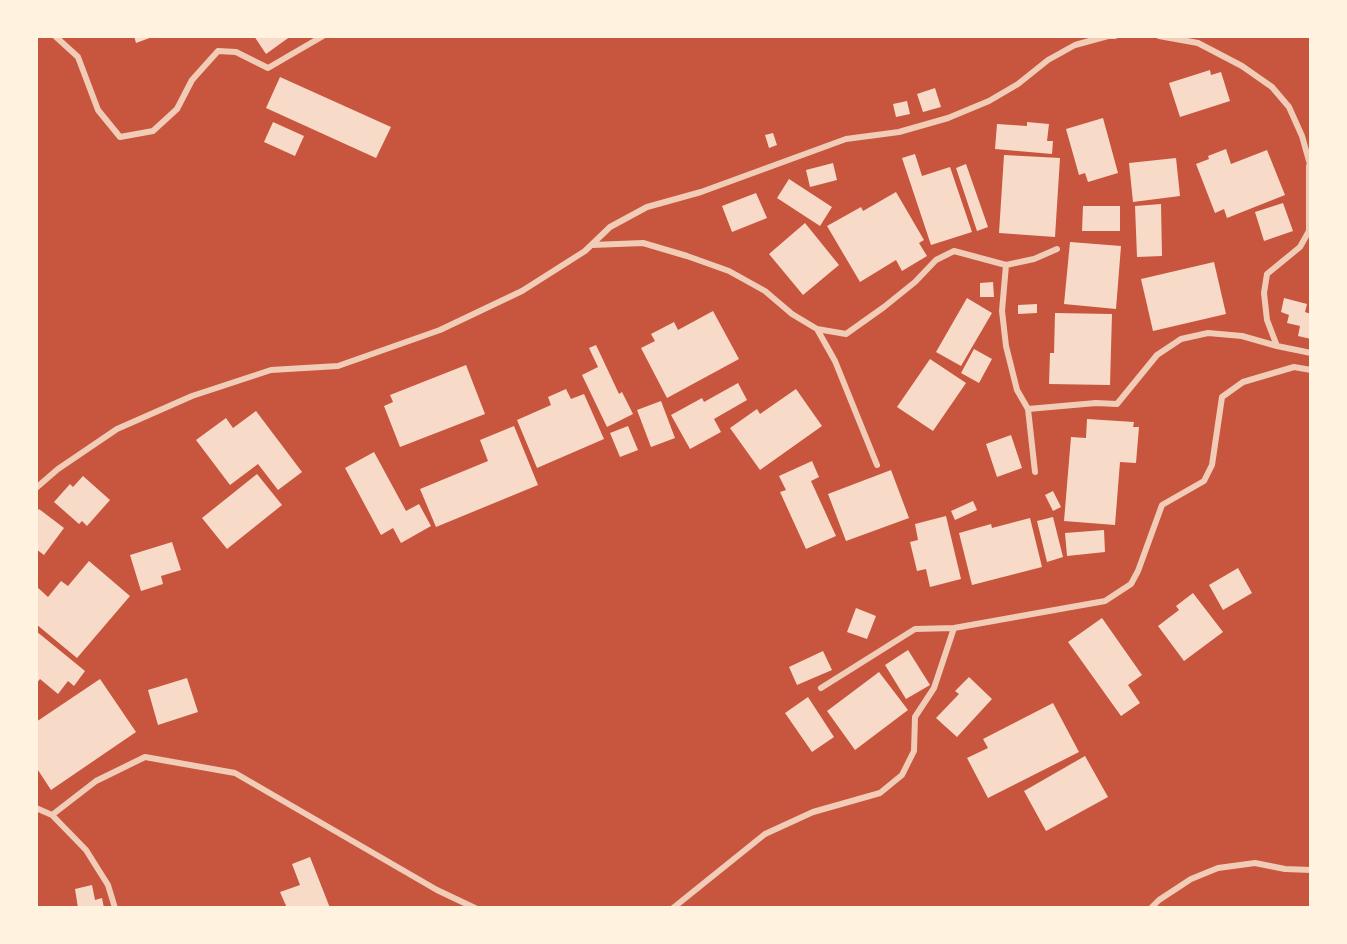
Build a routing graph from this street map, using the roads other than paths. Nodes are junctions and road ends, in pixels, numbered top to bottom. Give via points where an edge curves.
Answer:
1 (55, 36) edge
2 (323, 36) edge
3 (1115, 36) edge
4 (1160, 36) edge
5 (1310, 167) edge
6 (592, 244) junction
7 (1057, 249) dead end
8 (1006, 266) junction
9 (817, 329) junction
10 (1278, 346) junction
11 (1311, 353) edge
12 (1311, 370) edge
13 (1028, 409) junction
14 (877, 465) dead end
15 (1035, 472) dead end
16 (36, 488) edge
17 (954, 628) junction
18 (821, 688) dead end
19 (36, 808) edge
20 (52, 816) junction
21 (1311, 870) edge
22 (115, 908) edge
23 (475, 908) edge
24 (673, 908) edge
25 (1151, 908) edge

1 - 2 street via 78,57 98,110 120,137 153,131 177,109 192,80 218,51 236,52 268,68
3 - 6 street via 1075,45 989,101 948,118 899,132 846,139 701,192 647,207 610,227
4 - 5 street via 1198,43 1272,87 1289,107
5 - 10 street via 1310,231 1300,248 1267,274 1267,320
6 - 9 street via 643,243 729,271 765,291
6 - 16 street via 522,291 440,330 338,366 271,370 192,396 117,429
7 - 8 street
8 - 9 street via 954,251 936,260 884,307 846,334
8 - 13 street via 1002,311 1006,346 1017,390
9 - 14 street via 835,361
10 - 11 street
10 - 13 street via 1242,336 1208,333 1181,339 1157,355 1117,404
12 - 17 street via 1294,367 1243,382 1222,397 1212,465 1204,481 1162,505 1131,584 1105,601
13 - 15 street
17 - 18 street via 915,629
17 - 24 street via 934,688 915,717 915,751 902,775 880,794 813,812 765,834
19 - 20 street
20 - 22 street via 86,850 108,885
20 - 23 street via 96,781 145,757 235,773
21 - 25 street via 1255,863 1218,868 1191,879

